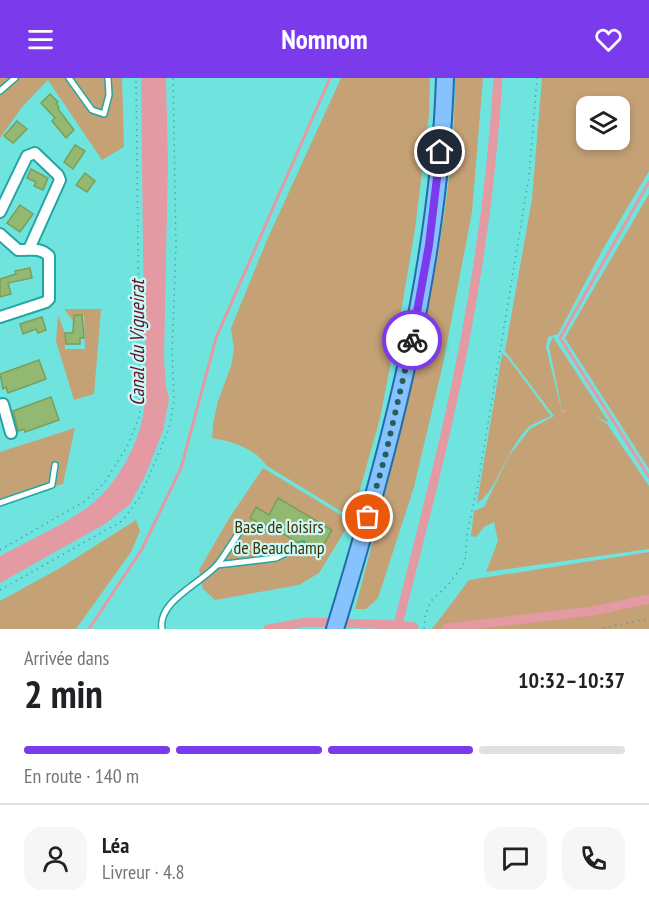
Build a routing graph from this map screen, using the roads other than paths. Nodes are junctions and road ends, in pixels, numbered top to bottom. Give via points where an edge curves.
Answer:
1 (15, 78) edge
2 (69, 78) edge
3 (108, 78) edge
4 (445, 78) edge
5 (0, 91) edge
6 (0, 212) edge
7 (0, 234) edge
8 (29, 249) junction
9 (0, 316) edge
10 (0, 405) edge
11 (11, 433) dead end
12 (55, 465) dead end
13 (0, 503) edge
14 (244, 525) dead end
15 (302, 545) dead end
16 (217, 565) junction
17 (162, 629) edge
18 (335, 629) edge

1 - 5 lane
2 - 3 lane via 92,110 104,114
4 - 18 main road via 439,173 422,287 386,453
6 - 8 street via 27,156 35,153 60,180
7 - 8 street via 18,250
8 - 9 street via 44,251 49,256 49,299
10 - 11 street via 3,404
12 - 13 lane via 52,486
14 - 16 lane
15 - 16 lane via 276,558
16 - 17 lane via 167,608 160,621

